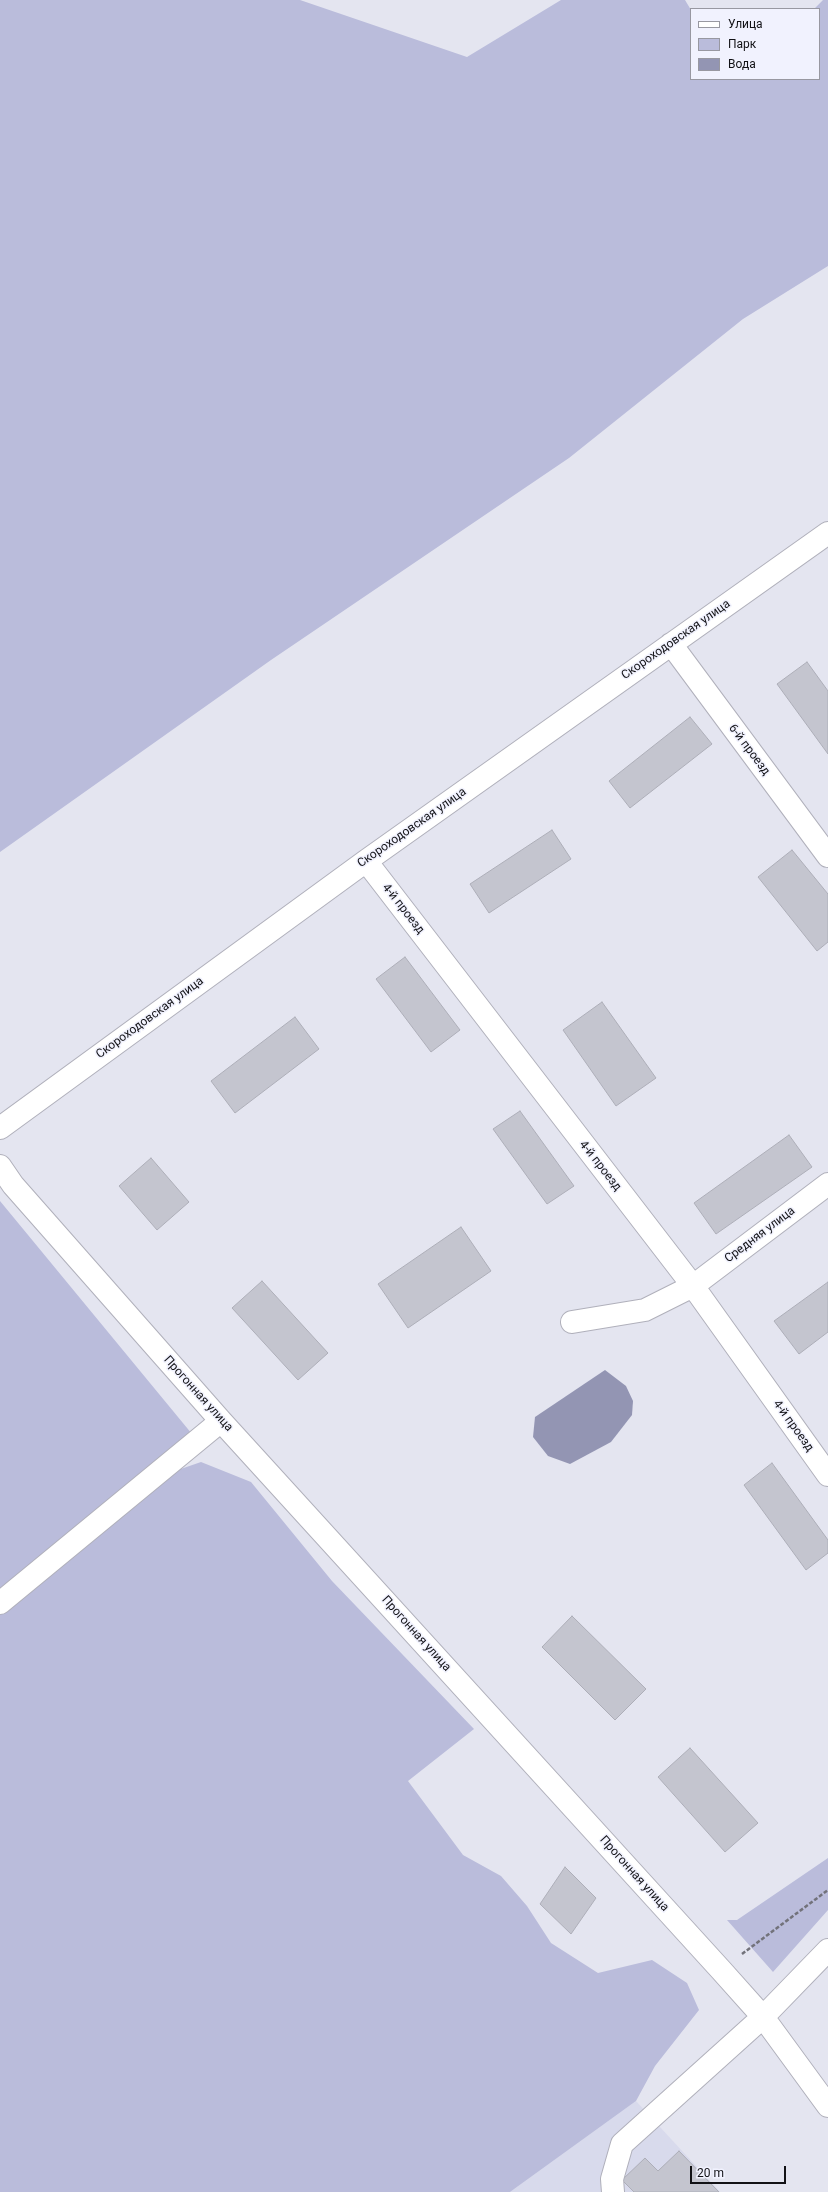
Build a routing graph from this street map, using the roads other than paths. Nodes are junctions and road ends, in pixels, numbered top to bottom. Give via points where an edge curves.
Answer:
1 (828, 533) edge
2 (671, 644) junction
3 (828, 856) edge
4 (366, 861) junction
5 (0, 1128) edge
6 (0, 1166) edge
7 (828, 1184) edge
8 (693, 1286) junction
9 (572, 1322) dead end
10 (221, 1421) junction
11 (828, 1476) edge
12 (0, 1603) edge
13 (828, 1950) edge
14 (763, 2018) junction
15 (828, 2106) edge
16 (613, 2192) edge

1 - 2 street, Скороходовская улица
2 - 3 street, 6-й проезд
2 - 4 street, Скороходовская улица
4 - 5 street, Скороходовская улица
4 - 8 street, 4-й проезд
6 - 10 street, Прогонная улица via 13,1186
7 - 8 street, Средняя улица
8 - 9 street, Средняя улица via 645,1310
8 - 11 street, 4-й проезд
10 - 12 street
10 - 14 street, Прогонная улица
13 - 14 street
14 - 15 street, Прогонная улица
14 - 16 street via 622,2144 612,2179

